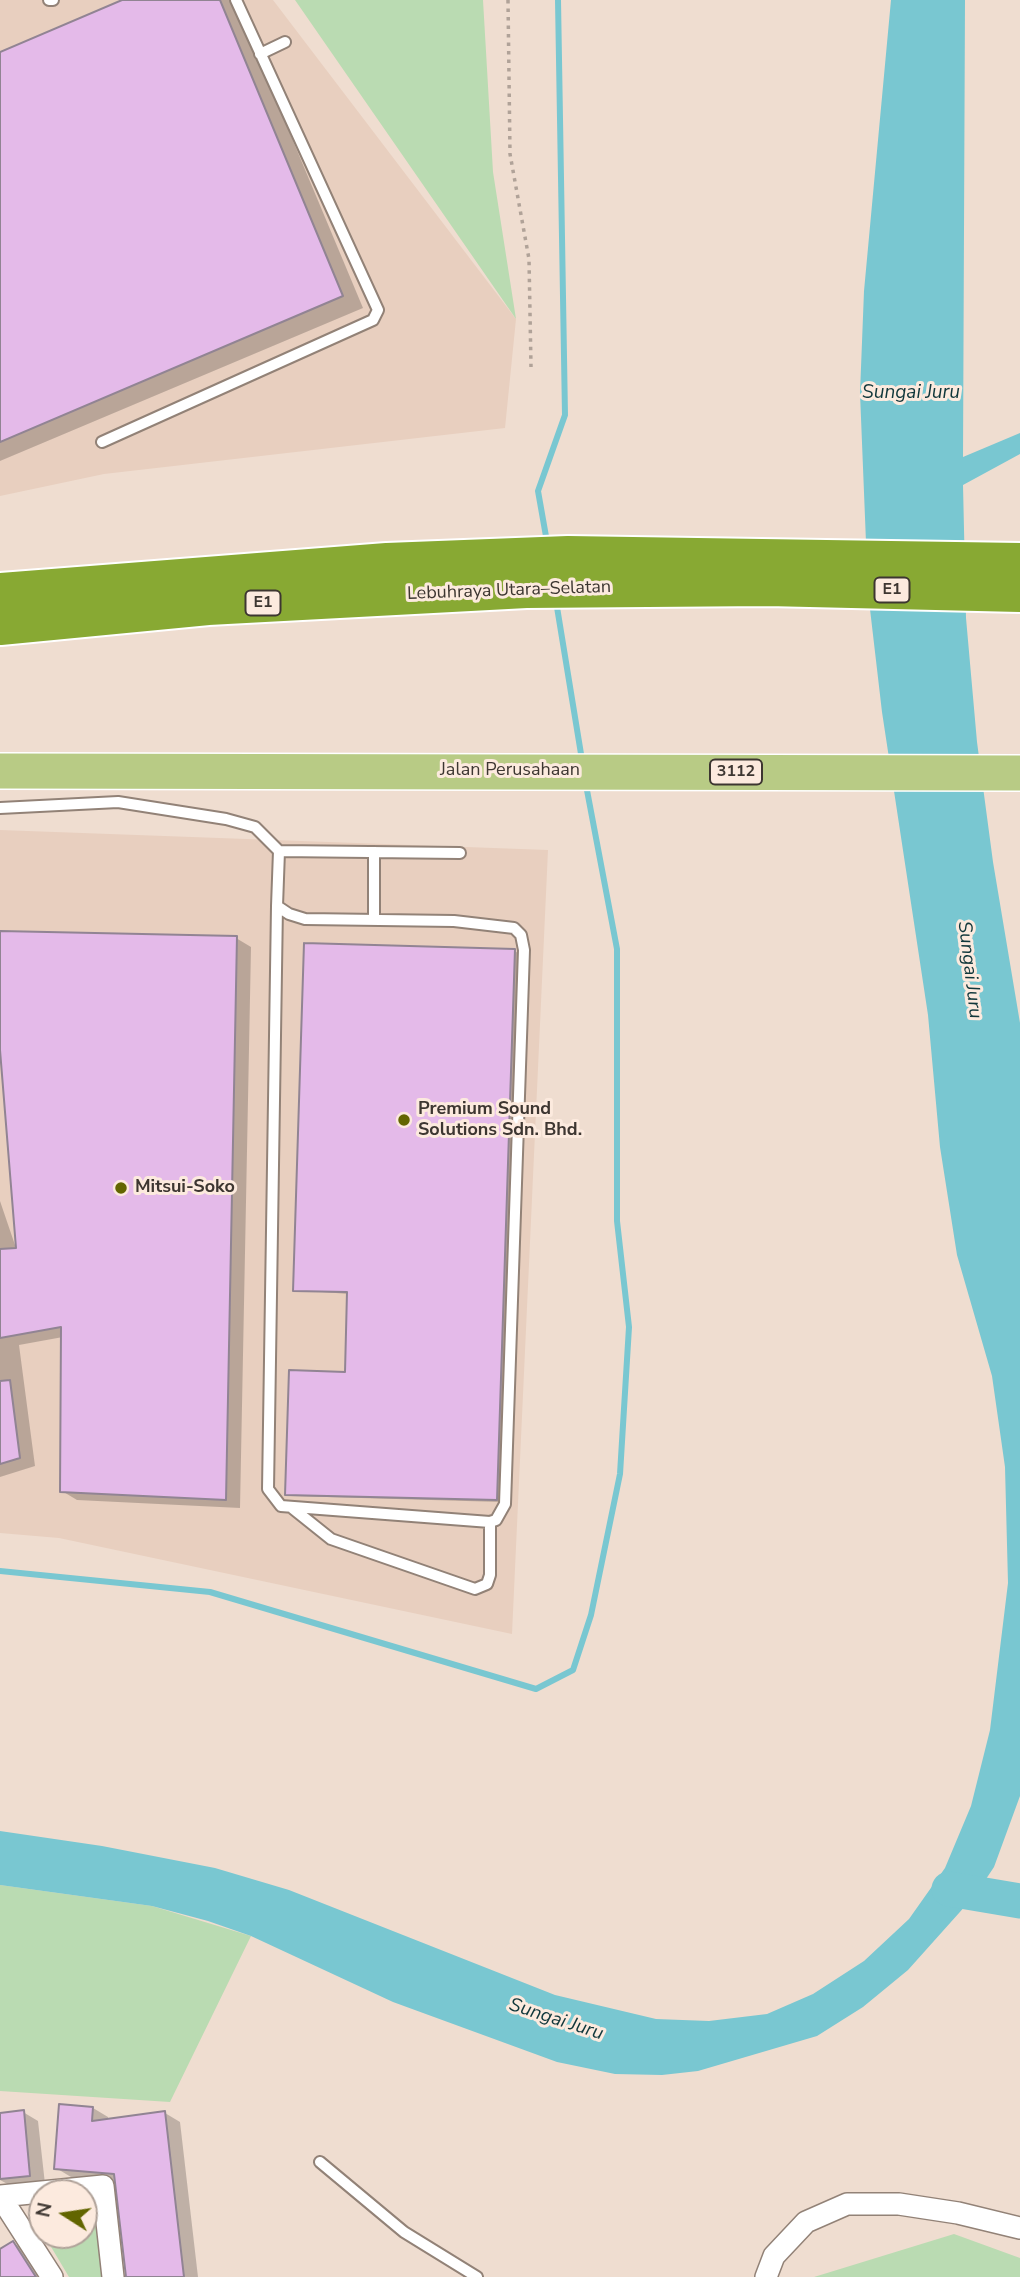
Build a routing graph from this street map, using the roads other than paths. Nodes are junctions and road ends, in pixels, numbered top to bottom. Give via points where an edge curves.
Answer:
1 (236, 0) edge
2 (285, 42) dead end
3 (260, 54) junction
4 (102, 442) dead end
5 (526, 573) junction
6 (1017, 577) edge
7 (0, 592) edge
8 (0, 626) edge
9 (0, 771) edge
10 (1020, 773) edge
11 (0, 808) edge
12 (279, 850) junction
13 (374, 852) junction
14 (460, 853) dead end
15 (277, 906) junction
16 (374, 918) junction
17 (291, 1507) junction
18 (489, 1522) junction
19 (320, 2162) dead end
20 (0, 2196) edge
21 (1020, 2228) edge
22 (51, 2277) edge
23 (113, 2277) edge
24 (477, 2277) edge
25 (766, 2277) edge

1 - 3 lane
2 - 3 lane
3 - 4 lane via 378,310 373,320
5 - 6 highway, Lebuhraya Utara–Selatan / E1
5 - 7 highway, Lebuhraya Utara–Selatan / E1 via 374,563
5 - 8 highway, Lebuhraya Utara–Selatan / E1
9 - 10 main road, Jalan Perusahaan / 3112
11 - 12 lane via 118,803 160,809 255,827
12 - 13 lane
12 - 15 lane
13 - 14 lane
13 - 16 lane
15 - 16 lane via 305,919
15 - 17 lane via 268,1489 282,1506
16 - 18 lane via 514,928 524,950 505,1504 496,1520
17 - 18 lane
17 - 18 lane via 331,1539 475,1589 487,1584 490,1575
19 - 24 lane via 404,2232
20 - 22 street
20 - 23 street via 103,2186
21 - 25 street via 898,2204 847,2204 806,2222 774,2256

